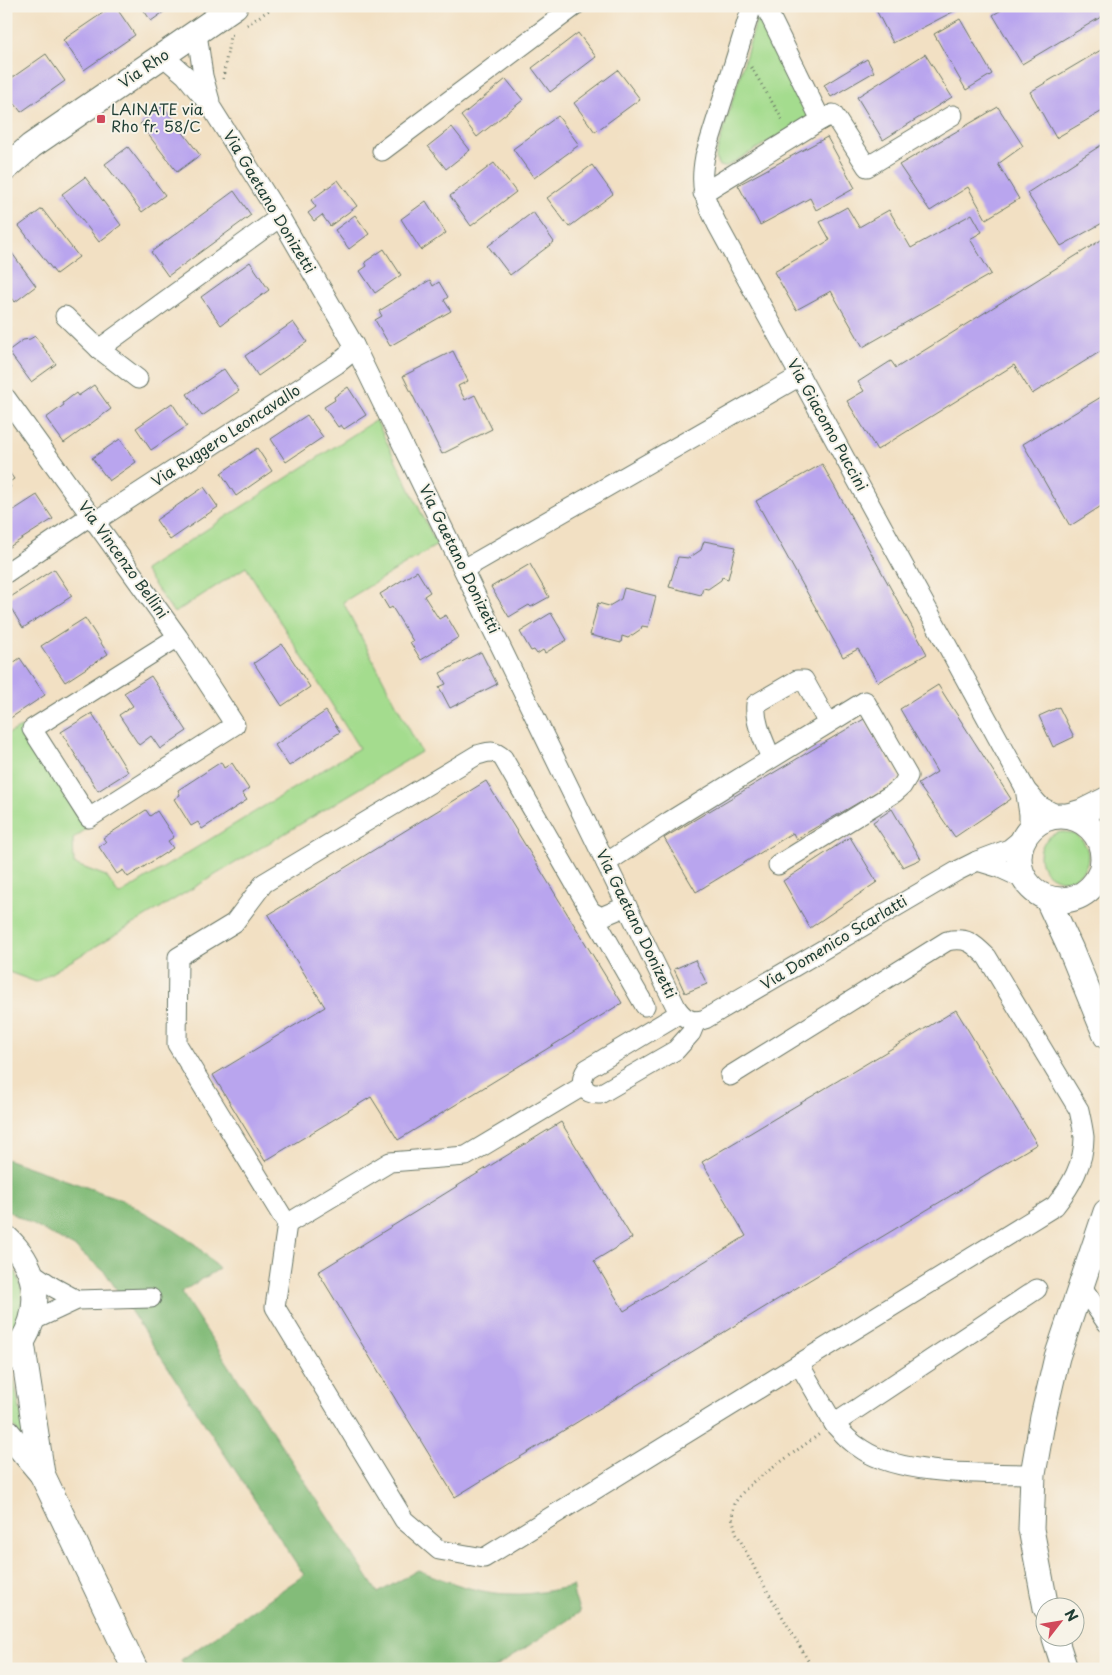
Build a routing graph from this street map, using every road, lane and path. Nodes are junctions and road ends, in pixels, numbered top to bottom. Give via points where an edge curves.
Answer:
1 (275, 6) edge
2 (575, 6) edge
3 (752, 6) edge
4 (765, 6) edge
5 (240, 16) edge
6 (238, 31) dead end
7 (197, 33) junction
8 (163, 56) junction
9 (736, 58) junction
10 (211, 107) junction
11 (953, 115) dead end
12 (820, 120) junction
13 (793, 137) junction
14 (382, 151) dead end
15 (6, 168) edge
16 (703, 193) junction
17 (280, 217) junction
18 (65, 316) dead end
19 (354, 345) junction
20 (99, 349) junction
21 (800, 376) junction
22 (138, 379) dead end
23 (9, 407) edge
24 (92, 519) junction
25 (464, 569) junction
26 (6, 573) edge
27 (178, 637) junction
28 (828, 723) junction
29 (771, 758) junction
30 (1024, 788) junction
31 (1106, 800) edge
32 (1064, 816) junction
33 (1027, 833) junction
34 (1104, 843) edge
35 (977, 861) junction
36 (606, 864) junction
37 (778, 865) dead end
38 (1024, 879) junction
39 (1094, 888) edge
40 (1047, 898) junction
41 (627, 906) junction
42 (592, 912) junction
43 (1071, 950) junction
44 (645, 1006) dead end
45 (689, 1018) junction
46 (1106, 1036) edge
47 (730, 1076) dead end
48 (583, 1086) junction
49 (1106, 1212) edge
50 (287, 1224) junction
51 (6, 1238) edge
52 (31, 1272) junction
53 (1082, 1287) junction
54 (1037, 1289) dead end
55 (151, 1298) dead end
56 (77, 1300) junction
57 (32, 1320) junction
58 (1106, 1322) edge
59 (14, 1351) edge
60 (799, 1364) junction
61 (834, 1424) junction
62 (6, 1431) edge
63 (42, 1474) junction
64 (1033, 1474) junction
65 (1044, 1598) edge
66 (1058, 1648) edge
67 (135, 1669) edge
68 (813, 1669) edge
69 (1065, 1669) edge

1 - 5 path
2 - 14 street
3 - 9 street, Via Giacomo Puccini
4 - 12 street
5 - 7 main road, Via Rho
6 - 10 path via 230,36 219,99
7 - 8 main road, Via Rho
7 - 10 street, Via Gaetano Donizetti
8 - 10 street, Via Gaetano Donizetti via 185,75
8 - 15 main road, Via Rho via 31,146
9 - 13 path via 751,67
9 - 16 street, Via Giacomo Puccini via 705,156
10 - 17 street, Via Gaetano Donizetti
11 - 12 street via 867,167 833,114
12 - 13 street
13 - 16 street
16 - 21 street, Via Giacomo Puccini
17 - 19 street, Via Gaetano Donizetti
17 - 20 street
18 - 20 street
19 - 24 street, Via Ruggero Leoncavallo via 337,364
19 - 25 street, Via Gaetano Donizetti
20 - 22 street
21 - 25 street
21 - 30 street, Via Giacomo Puccini
23 - 24 street, Via Vincenzo Bellini
24 - 26 street, Via Ruggero Leoncavallo
24 - 27 street, Via Vincenzo Bellini
25 - 36 street, Via Gaetano Donizetti
27 - 27 street, Via Vincenzo Bellini via 235,725 89,818 32,729
28 - 29 street
28 - 29 street via 804,680 797,680 756,704 757,720
28 - 37 street via 864,701 908,776 894,794
29 - 36 street
30 - 32 street via 1040,806
30 - 33 street, Via Giacomo Puccini via 1029,814
31 - 32 main road via 1082,812
32 - 33 main road via 1043,820
32 - 34 main road via 1081,821
33 - 35 street, Via Domenico Scarlatti via 1010,849
33 - 38 main road via 1019,854
34 - 39 main road via 1102,871
35 - 38 street
35 - 45 street, Via Domenico Scarlatti via 705,1019
36 - 41 street, Via Gaetano Donizetti
38 - 40 main road
39 - 40 main road via 1073,899
39 - 43 main road via 1073,922
40 - 43 main road
41 - 42 street via 601,917
41 - 45 street, Via Gaetano Donizetti
42 - 44 street
42 - 50 street via 503,758 496,752 489,752 477,755 264,883 234,923 178,957 176,1044
43 - 46 main road
45 - 48 street, Via Domenico Scarlatti via 587,1068 583,1074
45 - 48 street via 691,1034 676,1050 600,1094 593,1095
47 - 60 street via 947,940 961,938 987,957 1079,1110 1084,1138 1080,1164 1071,1186 1055,1206
48 - 50 street via 466,1156 390,1162
49 - 53 main road
50 - 60 street via 275,1308 404,1520 439,1550 484,1558
51 - 52 main road via 19,1250
52 - 56 street
52 - 57 main road via 36,1296
53 - 58 street
53 - 64 main road via 1057,1357
54 - 61 street
55 - 56 street
56 - 57 street
57 - 59 main road
59 - 63 main road
60 - 61 street
61 - 64 street via 864,1451 895,1464 960,1473
61 - 68 path via 753,1482 734,1504 732,1517 758,1575
62 - 63 main road
63 - 67 main road
64 - 65 main road via 1032,1529
66 - 69 main road

